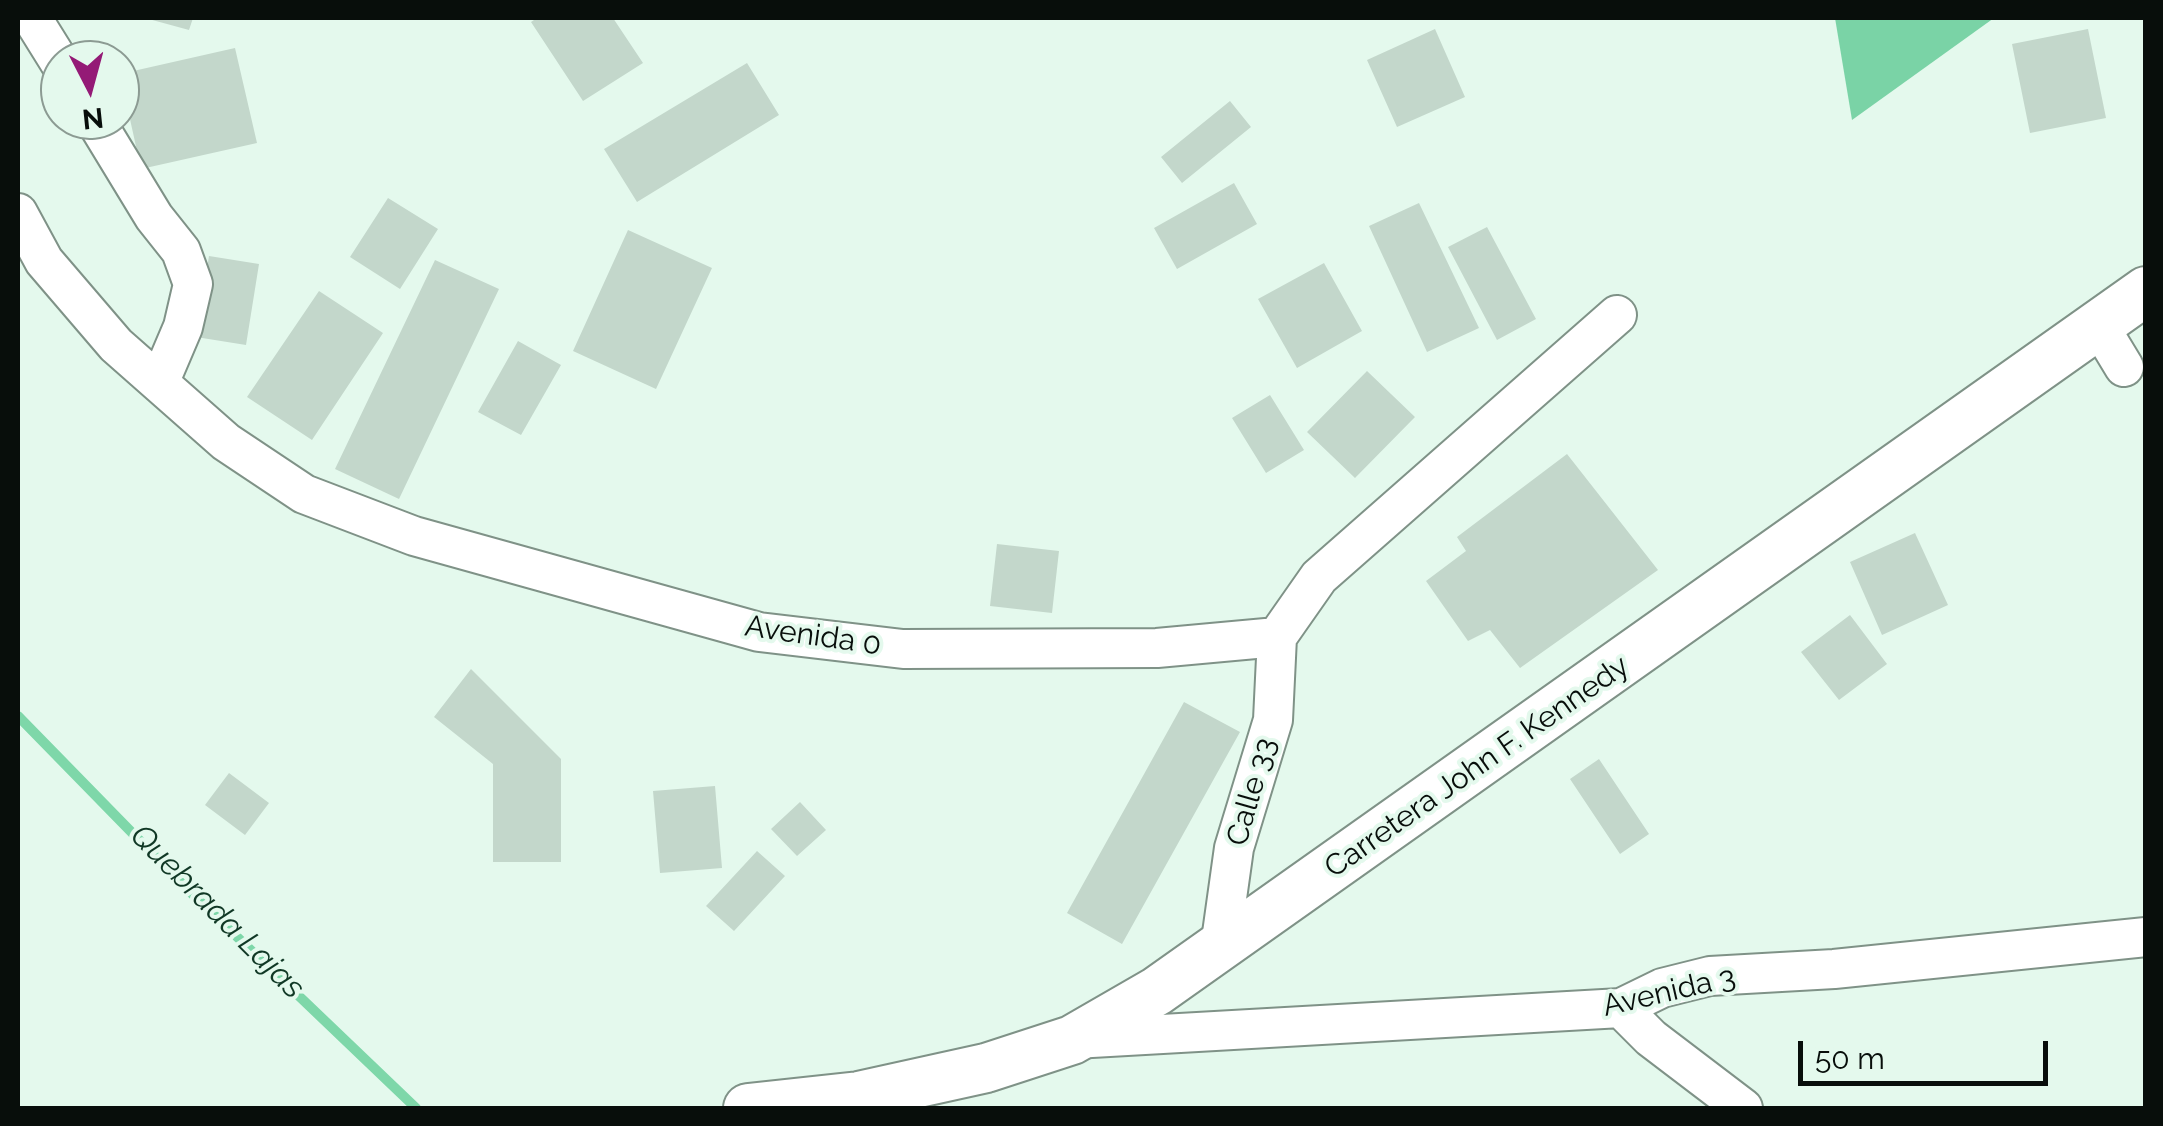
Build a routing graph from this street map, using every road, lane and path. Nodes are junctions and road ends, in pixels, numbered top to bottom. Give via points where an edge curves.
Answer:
1 (32, 18) edge
2 (46, 40) edge
3 (107, 140) edge
4 (18, 213) edge
5 (2146, 292) edge
6 (1617, 315) dead end
7 (2098, 324) junction
8 (2124, 367) dead end
9 (160, 381) junction
10 (1277, 637) junction
11 (2146, 936) edge
12 (1220, 948) junction
13 (1622, 1008) junction
14 (1072, 1040) junction
15 (748, 1108) edge
16 (1743, 1108) edge

1 - 2 street
3 - 9 street via 181,251 193,284
4 - 9 street, Avenida 0 via 44,262 84,311
5 - 7 main road, Carretera John F. Kennedy
6 - 10 street via 1319,578
7 - 8 street
7 - 12 main road, Carretera John F. Kennedy
9 - 10 street, Avenida 0 via 226,442 304,494 414,536 760,632 903,649 993,650 1157,648
10 - 12 street, Calle 33 via 1273,720 1234,848
11 - 13 street, Avenida 3 via 1710,976 1662,988
12 - 14 main road, Carretera John F. Kennedy
13 - 14 street, Avenida 3
13 - 16 street
14 - 15 main road, Carretera John F. Kennedy via 986,1068 859,1096

